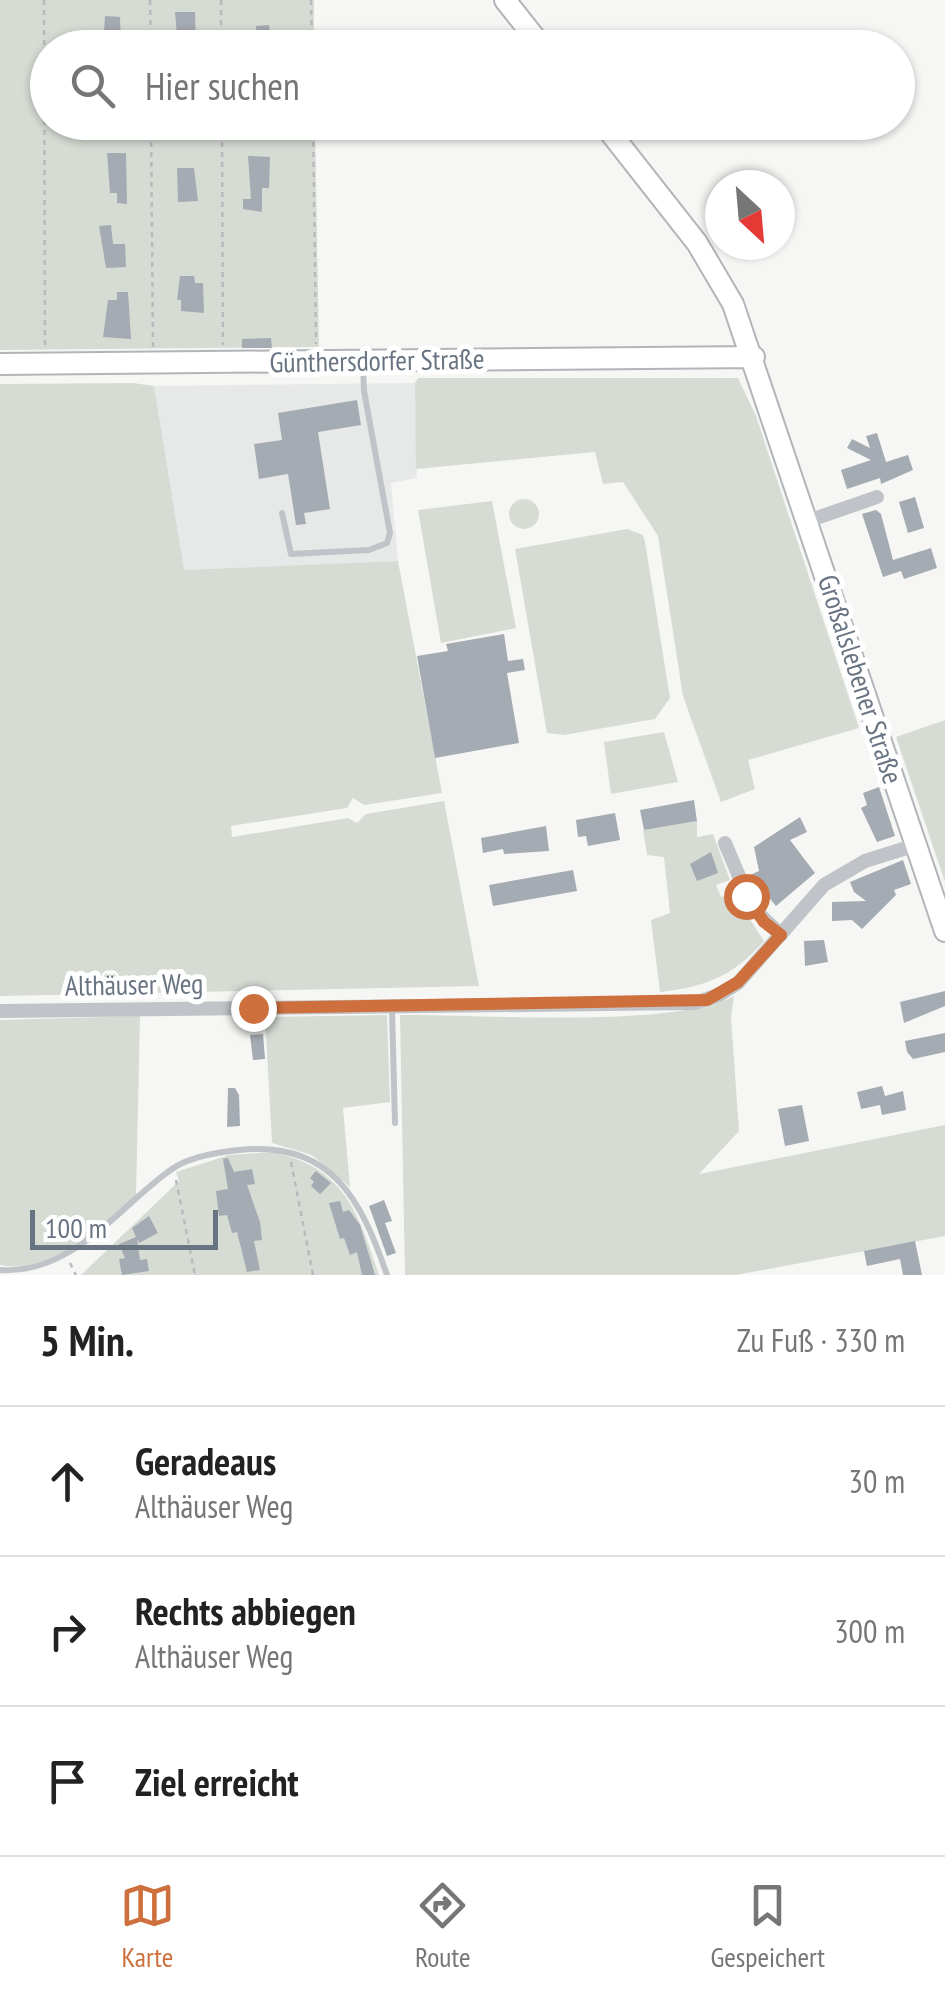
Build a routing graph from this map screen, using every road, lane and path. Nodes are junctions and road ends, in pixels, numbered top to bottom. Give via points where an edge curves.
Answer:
1 (44, 0) edge
2 (150, 0) edge
3 (221, 0) edge
4 (311, 0) edge
5 (505, 0) edge
6 (45, 30) edge
7 (151, 30) edge
8 (221, 30) edge
9 (312, 30) edge
10 (529, 30) edge
11 (46, 140) edge
12 (151, 140) edge
13 (222, 140) edge
14 (313, 140) edge
15 (616, 140) edge
16 (754, 357) junction
17 (363, 360) junction
18 (317, 361) junction
19 (222, 362) junction
20 (0, 364) edge
21 (45, 364) junction
22 (152, 364) junction
23 (877, 497) dead end
24 (282, 513) dead end
25 (808, 521) junction
26 (725, 843) dead end
27 (916, 845) junction
28 (945, 931) edge
29 (781, 935) junction
30 (392, 1007) junction
31 (0, 1011) edge
32 (395, 1123) dead end
33 (290, 1151) junction
34 (171, 1170) junction
35 (70, 1256) junction
36 (0, 1270) edge
37 (76, 1275) edge
38 (195, 1275) edge
39 (314, 1275) edge
40 (387, 1275) edge

1 - 6 path
2 - 7 path
3 - 8 path
4 - 9 path
5 - 10 main road
11 - 21 path
12 - 22 path
13 - 19 path
14 - 18 path
15 - 16 main road, Großalslebener Straße via 710,261
16 - 17 main road, Günthersdorfer Straße
16 - 25 main road, Großalslebener Straße
17 - 18 main road, Günthersdorfer Straße
17 - 24 lane via 387,543 291,554
18 - 19 main road, Günthersdorfer Straße
19 - 22 main road, Günthersdorfer Straße
20 - 21 main road, Günthersdorfer Straße
21 - 22 main road, Günthersdorfer Straße
23 - 25 street
25 - 27 main road, Großalslebener Straße
26 - 29 street via 752,907
27 - 28 main road, Großalslebener Straße
27 - 29 street, Althäuser Weg via 834,877
29 - 30 street, Althäuser Weg via 738,982 694,1003
30 - 31 street, Althäuser Weg
30 - 32 lane
33 - 34 lane via 232,1150
33 - 39 path
33 - 40 lane via 318,1164 353,1196
34 - 35 lane via 98,1239
34 - 38 path
35 - 36 lane via 23,1273
35 - 37 path

